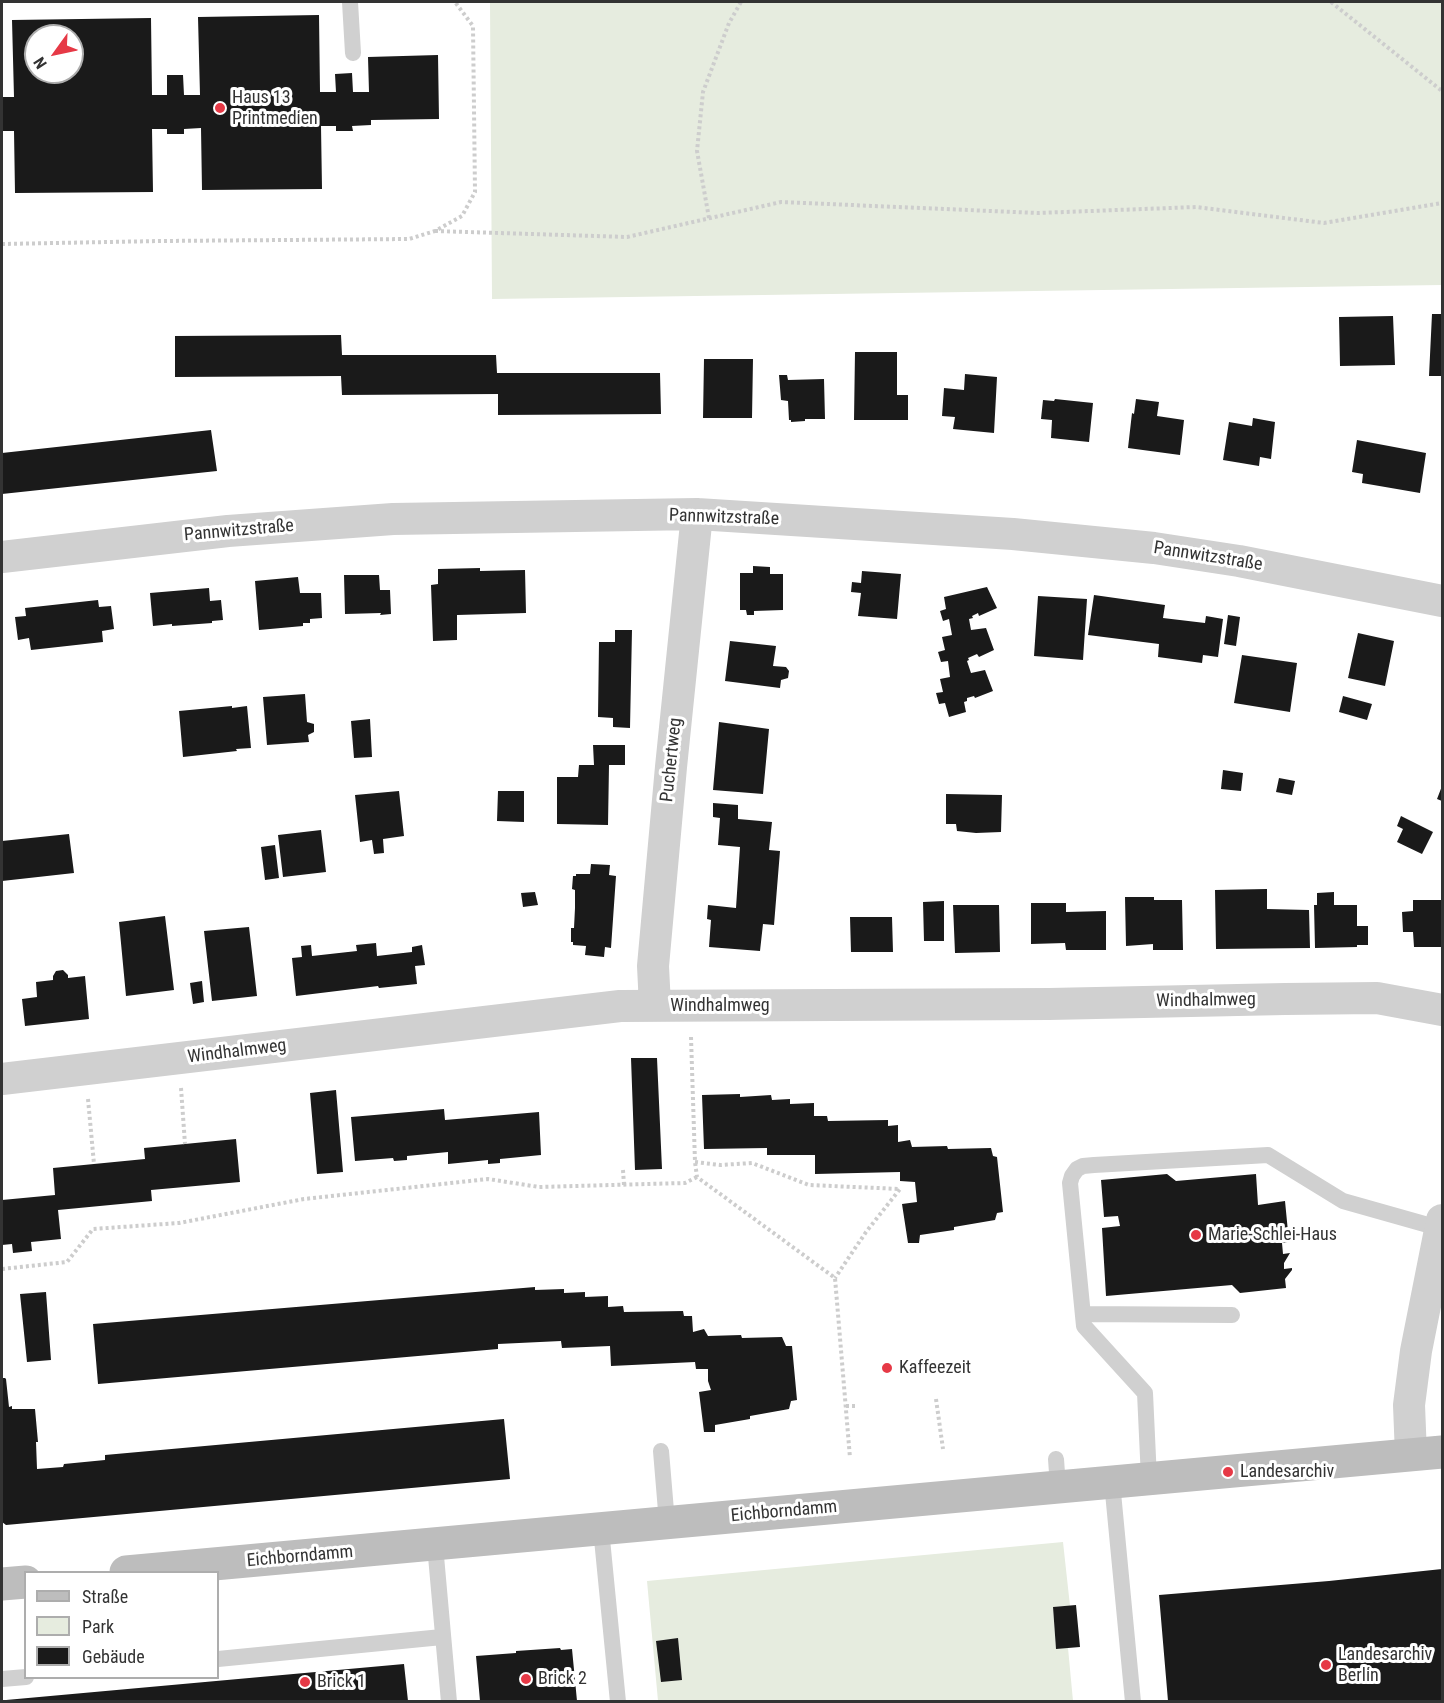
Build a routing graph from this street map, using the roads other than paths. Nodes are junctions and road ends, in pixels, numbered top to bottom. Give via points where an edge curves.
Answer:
1 (350, 2) edge
2 (353, 54) dead end
3 (697, 514) junction
4 (2, 557) edge
5 (1443, 601) edge
6 (655, 1006) junction
7 (1443, 1010) edge
8 (2, 1080) edge
9 (1441, 1225) edge
10 (1083, 1314) junction
11 (1232, 1315) dead end
12 (661, 1451) dead end
13 (1427, 1453) edge
14 (1149, 1479) junction
15 (1112, 1482) junction
16 (666, 1523) junction
17 (601, 1529) junction
18 (435, 1545) junction
19 (137, 1571) edge
20 (24, 1582) edge
21 (2, 1584) edge
22 (442, 1637) junction
23 (219, 1659) edge
24 (24, 1677) edge
25 (2, 1679) edge
26 (449, 1701) edge
27 (618, 1701) edge
28 (1133, 1701) edge

1 - 2 lane
3 - 4 street, Pannwitzstraße via 393,519 228,531
3 - 5 street, Pannwitzstraße via 1013,534 1154,548
3 - 6 street, Puchertweg via 653,966
6 - 7 street, Windhalmweg via 1377,999
6 - 8 street, Windhalmweg via 620,1006
9 - 10 lane via 1428,1225 1343,1201 1268,1155 1083,1166 1070,1183
9 - 13 street via 1416,1351 1410,1405
10 - 11 lane
10 - 14 lane via 1084,1326 1145,1393
12 - 16 lane
13 - 14 main road, Eichborndamm
14 - 15 main road, Eichborndamm
15 - 16 main road, Eichborndamm via 1057,1473
15 - 28 lane
16 - 17 main road, Eichborndamm
17 - 18 main road, Eichborndamm
17 - 27 lane
18 - 19 main road, Eichborndamm
18 - 22 lane
20 - 21 main road
22 - 23 lane
22 - 26 lane
24 - 25 lane

